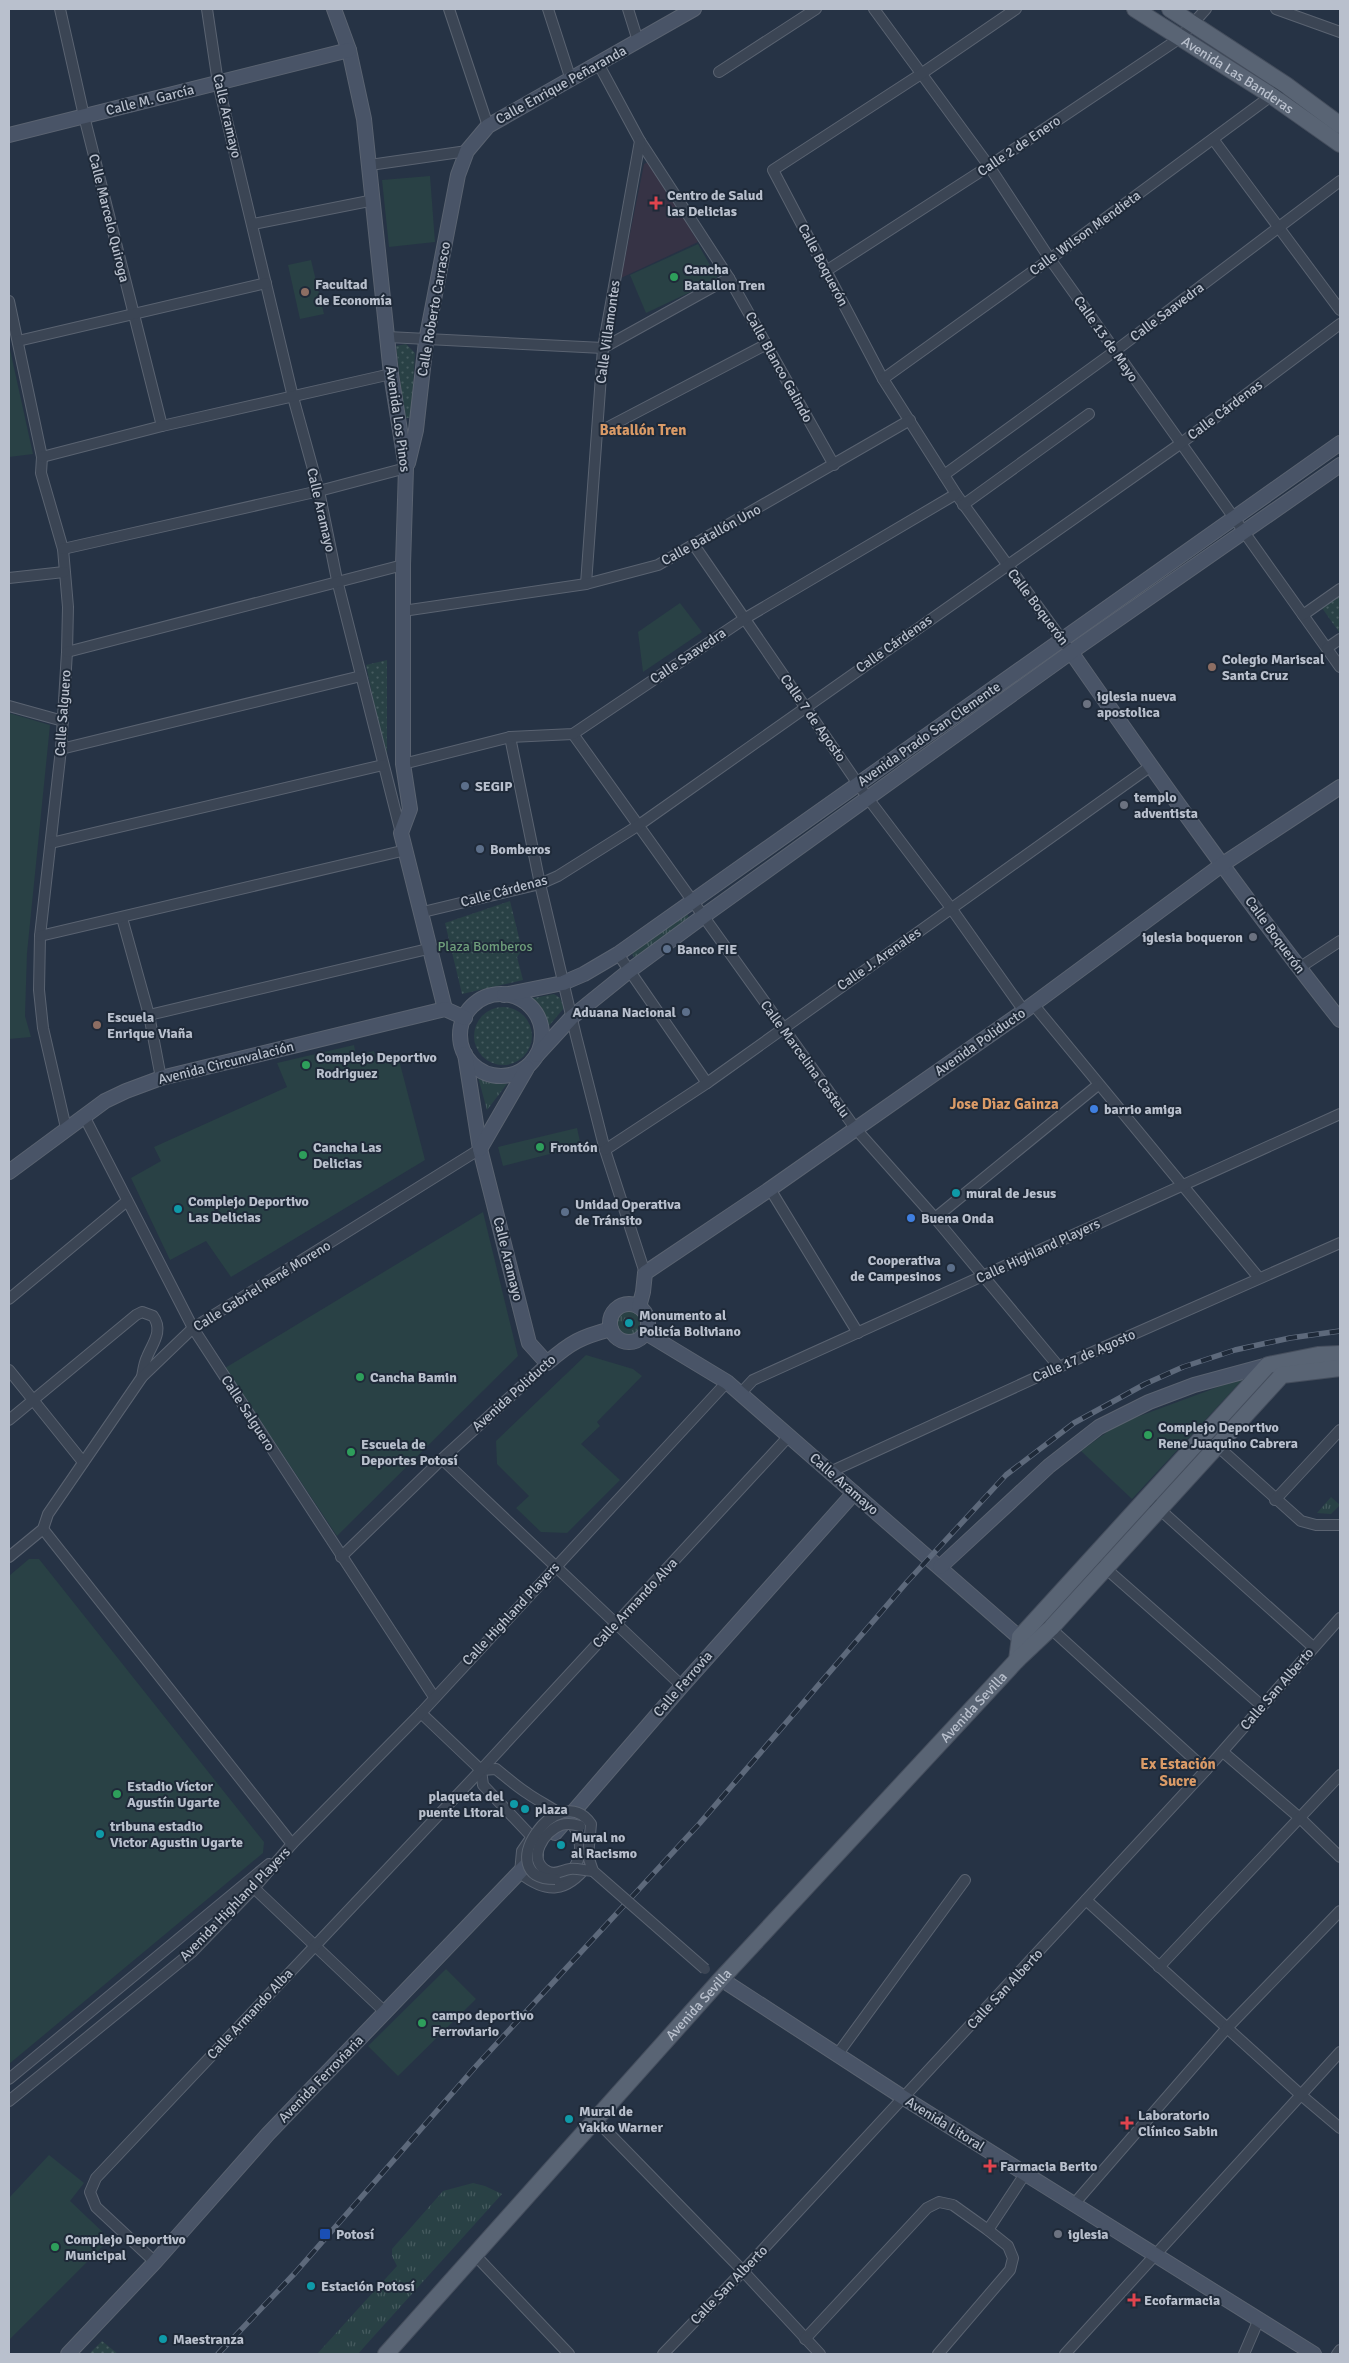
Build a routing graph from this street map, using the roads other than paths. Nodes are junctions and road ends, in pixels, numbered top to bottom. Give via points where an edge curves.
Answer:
1 (60, 9) edge
2 (207, 9) edge
3 (334, 9) edge
4 (449, 9) edge
5 (548, 9) edge
6 (628, 9) edge
7 (694, 9) edge
8 (816, 9) edge
9 (874, 9) edge
10 (1016, 9) edge
11 (1135, 9) edge
12 (1170, 9) edge
13 (1276, 9) edge
14 (1208, 10) edge
15 (1194, 24) junction
16 (1340, 32) edge
17 (1180, 38) junction
18 (638, 41) junction
19 (349, 50) junction
20 (599, 65) junction
21 (719, 72) dead end
22 (921, 74) junction
23 (571, 80) junction
24 (218, 83) junction
25 (1286, 85) junction
26 (1272, 96) junction
27 (84, 116) junction
28 (1340, 125) edge
29 (488, 126) junction
30 (9, 135) edge
31 (1213, 139) junction
32 (640, 141) junction
33 (1340, 144) edge
34 (467, 151) junction
35 (370, 165) junction
36 (989, 166) junction
37 (1340, 181) edge
38 (374, 200) junction
39 (253, 224) junction
40 (1278, 227) junction
41 (1050, 259) junction
42 (826, 271) junction
43 (729, 278) junction
44 (266, 283) junction
45 (9, 301) edge
46 (1340, 310) edge
47 (133, 313) junction
48 (1340, 324) edge
49 (388, 337) junction
50 (426, 340) junction
51 (18, 341) junction
52 (767, 344) junction
53 (603, 348) junction
54 (1115, 351) junction
55 (391, 374) junction
56 (883, 379) junction
57 (293, 397) junction
58 (1089, 414) dead end
59 (910, 420) junction
60 (162, 426) junction
61 (597, 433) junction
62 (1340, 443) edge
63 (1180, 444) junction
64 (42, 457) junction
65 (834, 465) junction
66 (1340, 465) edge
67 (406, 468) junction
68 (944, 475) junction
69 (319, 492) junction
70 (956, 494) junction
71 (963, 505) junction
72 (1235, 518) junction
73 (1245, 533) junction
74 (694, 545) junction
75 (63, 550) junction
76 (403, 564) junction
77 (1006, 565) junction
78 (64, 572) junction
79 (9, 578) edge
80 (337, 580) junction
81 (586, 584) junction
82 (1340, 589) edge
83 (403, 611) junction
84 (1303, 616) junction
85 (744, 619) junction
86 (1062, 639) junction
87 (1340, 639) edge
88 (1327, 648) junction
89 (67, 652) junction
90 (1071, 652) junction
91 (1340, 667) edge
92 (361, 676) junction
93 (9, 706) edge
94 (806, 707) junction
95 (63, 721) junction
96 (573, 734) junction
97 (510, 737) junction
98 (60, 750) junction
99 (403, 764) junction
100 (383, 765) junction
101 (1151, 766) junction
102 (859, 783) junction
103 (1340, 787) edge
104 (867, 797) junction
105 (639, 825) junction
106 (401, 833) junction
107 (51, 843) junction
108 (406, 850) junction
109 (1223, 864) junction
110 (540, 884) junction
111 (694, 902) junction
112 (951, 908) junction
113 (423, 912) junction
114 (704, 915) junction
115 (122, 918) junction
116 (40, 936) junction
117 (1340, 941) edge
118 (432, 948) junction
119 (618, 954) junction
120 (1299, 968) junction
121 (629, 971) junction
122 (563, 983) junction
123 (504, 995) junction
124 (1028, 1008) junction
125 (445, 1009) junction
126 (149, 1015) junction
127 (572, 1017) junction
128 (465, 1018) junction
129 (1340, 1020) edge
130 (782, 1028) junction
131 (465, 1054) junction
132 (537, 1055) junction
133 (528, 1066) junction
134 (161, 1078) junction
135 (707, 1083) junction
136 (1098, 1085) junction
137 (1340, 1114) edge
138 (84, 1116) junction
139 (66, 1128) junction
140 (855, 1128) junction
141 (480, 1150) junction
142 (605, 1150) junction
143 (9, 1172) edge
144 (1181, 1184) junction
145 (770, 1189) junction
146 (127, 1201) junction
147 (935, 1218) junction
148 (1340, 1243) edge
149 (645, 1273) junction
150 (984, 1276) junction
151 (1259, 1278) junction
152 (9, 1299) edge
153 (639, 1307) junction
154 (193, 1328) junction
155 (611, 1329) junction
156 (646, 1333) junction
157 (858, 1333) junction
158 (1340, 1354) edge
159 (547, 1363) junction
160 (1268, 1365) junction
161 (1058, 1367) junction
162 (1340, 1368) edge
163 (9, 1370) edge
164 (142, 1377) junction
165 (727, 1382) junction
166 (740, 1394) junction
167 (34, 1400) junction
168 (9, 1420) edge
169 (1340, 1430) edge
170 (1204, 1435) junction
171 (789, 1436) junction
172 (1217, 1446) junction
173 (442, 1459) junction
174 (83, 1462) junction
175 (830, 1472) junction
176 (854, 1493) junction
177 (1146, 1498) junction
178 (1276, 1500) junction
179 (1160, 1510) junction
180 (1340, 1525) edge
181 (43, 1529) junction
182 (9, 1557) edge
183 (341, 1557) junction
184 (1093, 1557) junction
185 (556, 1567) junction
186 (940, 1567) junction
187 (1106, 1568) junction
188 (1038, 1617) junction
189 (1340, 1618) edge
190 (615, 1625) junction
191 (1051, 1628) junction
192 (1026, 1642) junction
193 (1313, 1647) junction
194 (682, 1686) junction
195 (434, 1697) junction
196 (1262, 1706) junction
197 (421, 1713) junction
198 (1223, 1752) junction
199 (481, 1770) junction
200 (1206, 1770) junction
201 (1340, 1775) edge
202 (577, 1806) joint
203 (561, 1816) junction
204 (1300, 1819) junction
205 (532, 1837) junction
206 (292, 1844) junction
207 (1340, 1857) edge
208 (593, 1872) junction
209 (520, 1873) junction
210 (965, 1880) dead end
211 (254, 1888) junction
212 (1086, 1900) junction
213 (1340, 1911) edge
214 (180, 1938) junction
215 (314, 1946) junction
216 (192, 1952) junction
217 (1159, 1967) junction
218 (721, 1979) junction
219 (385, 2012) junction
220 (1227, 2028) junction
221 (1340, 2052) edge
222 (837, 2055) junction
223 (9, 2080) edge
224 (1301, 2095) junction
225 (904, 2098) junction
226 (9, 2101) edge
227 (596, 2120) junction
228 (1340, 2128) edge
229 (1025, 2174) junction
230 (1074, 2204) junction
231 (988, 2230) junction
232 (475, 2255) junction
233 (1153, 2256) junction
234 (155, 2262) junction
235 (743, 2271) junction
236 (1259, 2319) junction
237 (805, 2339) junction
238 (1340, 2350) edge
239 (68, 2354) edge
240 (386, 2354) edge
241 (569, 2354) edge
242 (663, 2354) edge
243 (820, 2354) edge
244 (938, 2354) edge
245 (1065, 2354) edge
246 (1244, 2354) edge
247 (1314, 2354) edge
248 (1336, 2354) edge

1 - 27 street, Calle Marcelo Quiroga
2 - 24 street, Calle Aramayo
3 - 19 main road, Avenida Los Pinos
4 - 29 street
5 - 23 street
6 - 18 street
7 - 18 main road, Calle Enrique Peñaranda
8 - 21 street
9 - 22 street, Calle 13 de Mayo
10 - 22 street
11 - 17 main road, Avenida Las Banderas
12 - 15 main road, Avenida Las Banderas
13 - 16 street
14 - 15 street, Calle 2 de Enero
15 - 17 street, Calle 2 de Enero
15 - 25 main road, Avenida Las Banderas
17 - 26 main road, Avenida Las Banderas
17 - 36 street, Calle 2 de Enero
18 - 20 main road, Calle Enrique Peñaranda
19 - 24 main road, Calle M. García
19 - 35 main road, Avenida Los Pinos via 364,118
20 - 23 main road, Calle Enrique Peñaranda
20 - 32 street, Calle Blanco Galindo
22 - 36 street, Calle 13 de Mayo
22 - 42 street, Calle Boquerón via 773,170
23 - 29 main road, Calle Enrique Peñaranda
24 - 27 main road, Calle M. García
24 - 39 street, Calle Aramayo
25 - 26 street, Calle Wilson Mendieta
25 - 28 main road, Avenida Las Banderas
26 - 31 street, Calle Wilson Mendieta
26 - 33 main road, Avenida Las Banderas
27 - 30 main road, Calle M. García
27 - 47 street, Calle Marcelo Quiroga
29 - 34 main road, Calle Enrique Peñaranda
31 - 40 street
31 - 41 street, Calle Wilson Mendieta
32 - 43 street, Calle Blanco Galindo
32 - 53 street, Calle Villamontes
34 - 35 street
34 - 50 main road, Calle Roberto Carrasco via 458,175
35 - 38 main road, Avenida Los Pinos
36 - 41 street, Calle 13 de Mayo
36 - 42 street, Calle 2 de Enero
37 - 40 street, Calle Saavedra
38 - 39 street
38 - 49 main road, Avenida Los Pinos
39 - 44 street, Calle Aramayo
40 - 46 street
40 - 54 street, Calle Saavedra
41 - 54 street, Calle 13 de Mayo
41 - 56 street, Calle Wilson Mendieta
42 - 56 street, Calle Boquerón
43 - 52 street, Calle Blanco Galindo
43 - 53 street
44 - 47 street
44 - 57 street, Calle Aramayo
45 - 51 street, Calle Salguero
47 - 51 street
47 - 60 street, Calle Marcelo Quiroga
48 - 63 street, Calle Cárdenas
49 - 50 street
49 - 55 main road, Avenida Los Pinos
50 - 53 street
50 - 67 main road, Calle Roberto Carrasco via 416,430
51 - 64 street, Calle Salguero
52 - 61 street
52 - 65 street, Calle Blanco Galindo
53 - 61 street, Calle Villamontes
54 - 63 street, Calle 13 de Mayo
54 - 68 street, Calle Saavedra
55 - 57 street
55 - 67 main road, Avenida Los Pinos
56 - 59 street, Calle Boquerón
57 - 60 street
57 - 69 street, Calle Aramayo
58 - 71 street
59 - 65 street, Calle Batallón Uno
59 - 68 street, Calle Boquerón
60 - 64 street
61 - 81 street, Calle Villamontes
62 - 72 main road, Avenida Prado San Clemente
63 - 72 street, Calle 13 de Mayo
63 - 77 street, Calle Cárdenas
64 - 75 street, Calle Salguero via 41,473
65 - 74 street, Calle Batallón Uno
66 - 73 main road, Avenida Prado San Clemente
67 - 69 street
67 - 76 main road, Avenida Los Pinos
68 - 70 street, Calle Boquerón
69 - 75 street
69 - 80 street, Calle Aramayo
70 - 71 street, Calle Boquerón
70 - 85 street, Calle Saavedra
71 - 77 street, Calle Boquerón
72 - 73 street, Calle 13 de Mayo
72 - 86 main road, Avenida Prado San Clemente
73 - 84 street, Calle 13 de Mayo
73 - 90 main road, Avenida Prado San Clemente
74 - 81 street, Calle Batallón Uno via 658,565
74 - 85 street, Calle 7 de Agosto
75 - 78 street, Calle Salguero
76 - 80 street
76 - 83 main road, Avenida Los Pinos
77 - 86 street, Calle Boquerón
77 - 94 street, Calle Cárdenas
78 - 79 street
78 - 89 street, Calle Salguero via 68,607
80 - 89 street
80 - 92 street, Calle Aramayo
81 - 83 street, Calle Batallón Uno
82 - 84 street
83 - 99 main road, Avenida Los Pinos
84 - 88 street, Calle 13 de Mayo
85 - 94 street, Calle 7 de Agosto
85 - 96 street, Calle Saavedra
86 - 90 street, Calle Boquerón
86 - 102 main road, Avenida Prado San Clemente
87 - 88 street
88 - 91 street, Calle 13 de Mayo
89 - 95 street, Calle Salguero
90 - 101 main road, Calle Boquerón
90 - 104 main road, Avenida Prado San Clemente
92 - 98 street
92 - 100 street, Calle Aramayo
93 - 95 street
94 - 102 street, Calle 7 de Agosto
94 - 105 street, Calle Cárdenas
95 - 98 street, Calle Salguero
96 - 97 street
96 - 105 street, Calle Marcelina Castelu
97 - 99 street
97 - 110 street
98 - 107 street, Calle Salguero
99 - 106 main road, Avenida Los Pinos via 410,809
100 - 106 street, Calle Aramayo
100 - 107 street
101 - 109 main road, Calle Boquerón
101 - 112 street, Calle J. Arenales
102 - 104 street, Calle 7 de Agosto
102 - 111 main road, Avenida Prado San Clemente
103 - 109 main road, Avenida Poliducto
104 - 112 street, Calle 7 de Agosto
104 - 114 main road, Avenida Prado San Clemente
105 - 110 street, Calle Cárdenas
105 - 111 street, Calle Marcelina Castelu
106 - 108 main road, Calle Aramayo
107 - 116 street, Calle Salguero
108 - 113 main road, Calle Aramayo
108 - 115 street
109 - 120 main road, Calle Boquerón
109 - 124 main road, Avenida Poliducto
110 - 113 street, Calle Cárdenas
110 - 122 street
111 - 114 street, Calle Marcelina Castelu
111 - 119 main road, Avenida Prado San Clemente
112 - 124 street, Calle 7 de Agosto
112 - 130 street, Calle J. Arenales
113 - 118 main road, Calle Aramayo
114 - 121 main road, Avenida Prado San Clemente
114 - 130 street, Calle Marcelina Castelu
115 - 116 street
115 - 126 street
116 - 139 street, Calle Salguero via 39,990 43,1028
117 - 120 street
118 - 125 main road, Calle Aramayo
118 - 126 street
119 - 121 street
119 - 122 main road, Avenida Prado San Clemente
120 - 129 main road, Calle Boquerón
121 - 127 main road, Avenida Prado San Clemente
121 - 135 street
122 - 123 main road, Avenida Prado San Clemente
122 - 127 street
123 - 128 main road via 484,998
123 - 132 main road via 529,1005 537,1016 542,1042
124 - 136 street, Calle 7 de Agosto
124 - 140 main road, Avenida Poliducto
125 - 128 main road
125 - 134 main road, Avenida Circunvalación
126 - 134 street
127 - 132 main road, Avenida Prado San Clemente
127 - 142 street
128 - 131 main road via 460,1037
130 - 135 street, Calle J. Arenales
130 - 140 street, Calle Marcelina Castelu
131 - 133 main road via 472,1064 494,1075 518,1073
131 - 141 main road, Calle Aramayo
132 - 133 main road
133 - 141 main road
134 - 138 main road, Avenida Circunvalación via 105,1101
135 - 142 street, Calle J. Arenales
136 - 144 street, Calle 7 de Agosto
136 - 147 street
137 - 144 street, Calle Highland Players
138 - 139 main road, Avenida Circunvalación
138 - 146 street, Calle Salguero
139 - 143 main road, Avenida Circunvalación
140 - 145 main road, Avenida Poliducto
140 - 147 street, Calle Marcelina Castelu
141 - 154 street, Calle Gabriel René Moreno
141 - 159 main road, Calle Aramayo via 529,1344
142 - 149 street
144 - 150 street, Calle Highland Players
144 - 151 street, Calle 7 de Agosto
145 - 149 main road, Avenida Poliducto
145 - 157 street
146 - 152 street
146 - 154 street, Calle Salguero
147 - 150 street, Calle Marcelina Castelu
148 - 151 street, Calle 17 de Agosto
149 - 153 main road
150 - 157 street, Calle Highland Players
150 - 161 street, Calle Marcelina Castelu
151 - 161 street, Calle 17 de Agosto
153 - 155 main road via 629,1304 619,1307 611,1317
153 - 156 main road via 647,1315
154 - 164 street, Calle Gabriel René Moreno
154 - 183 street, Calle Salguero
155 - 156 main road via 624,1342 637,1341
155 - 159 main road, Avenida Poliducto via 582,1337
156 - 165 main road, Calle Aramayo
157 - 166 street, Calle Highland Players via 753,1380
158 - 160 main road
159 - 173 street, Avenida Poliducto
160 - 170 main road, Avenida Sevilla
160 - 186 main road via 1194,1385 1149,1402 1099,1427 1049,1466
161 - 175 street, Calle 17 de Agosto
162 - 172 main road, Avenida Sevilla via 1282,1375
163 - 167 street
164 - 167 street via 158,1330 153,1316 142,1312
164 - 174 street, Calle Gabriel René Moreno
165 - 166 main road, Calle Aramayo
165 - 185 street, Calle Highland Players
166 - 171 main road, Calle Aramayo
167 - 168 street
167 - 174 street
169 - 178 street
170 - 172 street
170 - 177 main road, Avenida Sevilla
171 - 175 main road, Calle Aramayo
171 - 190 street, Calle Armando Alva
172 - 178 street
172 - 179 main road, Avenida Sevilla
173 - 183 street, Avenida Poliducto
173 - 185 street
174 - 181 street, Calle Gabriel René Moreno via 48,1514
175 - 176 main road, Calle Aramayo
176 - 186 main road, Calle Aramayo
176 - 194 main road, Calle Ferrovia
177 - 179 street
177 - 184 main road, Avenida Sevilla
178 - 180 street via 1301,1521
179 - 187 main road, Avenida Sevilla
179 - 193 street
181 - 182 street, Calle Gabriel René Moreno
181 - 206 street
183 - 195 street, Calle Salguero
184 - 187 street
184 - 188 main road, Avenida Sevilla
185 - 190 street
185 - 195 street, Calle Highland Players
186 - 192 main road, Calle Aramayo
187 - 191 main road, Avenida Sevilla
187 - 196 street
188 - 191 street
188 - 192 main road, Avenida Sevilla
189 - 193 street, Calle San Alberto
190 - 194 street
190 - 199 street, Calle Armando Alva
191 - 192 main road, Avenida Sevilla
191 - 200 street
192 - 218 main road, Avenida Sevilla via 1017,1660
193 - 196 street, Calle San Alberto
194 - 202 main road, Calle Ferrovia
195 - 197 street, Calle Highland Players
196 - 198 street, Calle San Alberto
197 - 199 street
197 - 206 street, Calle Highland Players
198 - 200 street, Calle San Alberto
198 - 204 street
199 - 203 street via 496,1769
199 - 205 street via 483,1785
199 - 215 street, Calle Armando Alba
200 - 212 street, Calle San Alberto
201 - 204 street
202 - 203 main road, Avenida Ferroviaria
203 - 205 street
203 - 208 street, bridge via 578,1835 580,1851 577,1864 566,1876 555,1879 545,1879 529,1866 530,1842 538,1828 557,1815 580,1813 591,1824 588,1856
203 - 209 main road, Avenida Ferroviaria
204 - 207 street
204 - 217 street
205 - 209 street via 522,1852
206 - 211 street, Avenida Highland Players
206 - 214 street, Avenida Highland Players
208 - 209 street, bridge via 571,1869 553,1873 538,1861 537,1852 550,1832 561,1825 572,1824 590,1832 592,1841 589,1864 580,1875 557,1888 534,1883
208 - 218 street, Avenida Litoral, bridge via 705,1969
209 - 219 main road, Avenida Ferroviaria
210 - 222 street
211 - 215 street
211 - 216 street, Avenida Highland Players
212 - 217 street
212 - 225 street, Calle San Alberto
213 - 220 street
214 - 216 street
214 - 223 street, Avenida Highland Players
215 - 219 street
215 - 234 street, Calle Armando Alba via 96,2178 90,2192 96,2207
216 - 226 street, Avenida Highland Players
217 - 220 street
218 - 222 main road, Avenida Litoral
218 - 227 main road, Avenida Sevilla
219 - 234 main road, Avenida Ferroviaria via 268,2134
220 - 224 street
220 - 230 street
221 - 224 street
222 - 225 main road, Avenida Litoral
224 - 228 street
224 - 233 street
225 - 229 main road, Avenida Litoral
225 - 235 street, Calle San Alberto
227 - 232 main road, Avenida Sevilla
227 - 235 street
229 - 230 main road, Avenida Litoral
229 - 231 street
230 - 233 main road, Avenida Litoral
231 - 237 street via 953,2205 939,2202 927,2208
231 - 244 street via 1008,2246 1013,2258 1010,2270
232 - 240 main road, Avenida Sevilla
232 - 241 street
233 - 236 main road, Avenida Litoral
233 - 245 street
234 - 239 main road, Avenida Ferroviaria
235 - 237 street
235 - 242 street, Calle San Alberto
236 - 246 street
236 - 247 main road, Avenida Litoral
237 - 243 street
238 - 248 street

